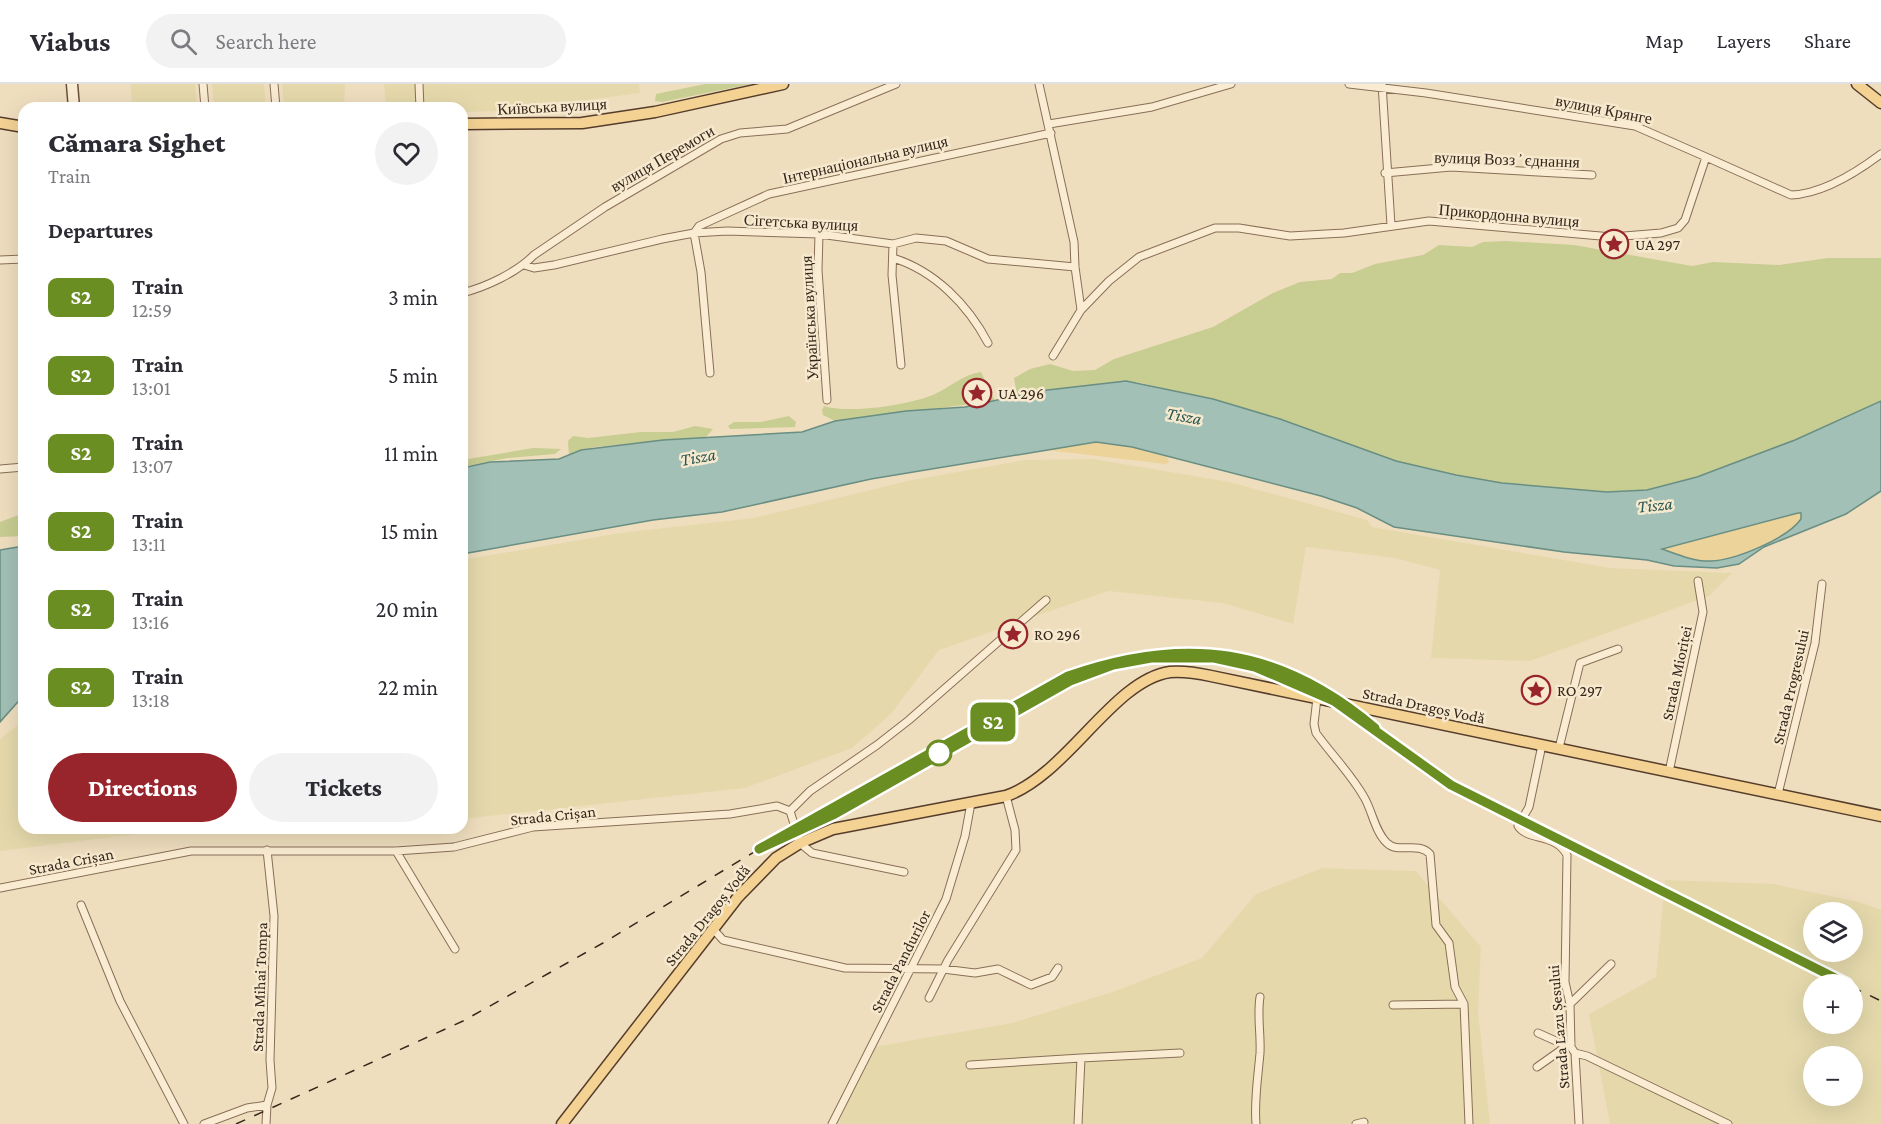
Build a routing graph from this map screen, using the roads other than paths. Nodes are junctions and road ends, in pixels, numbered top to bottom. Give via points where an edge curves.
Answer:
1 (72, 84) edge
2 (203, 84) edge
3 (274, 84) edge
4 (419, 84) edge
5 (783, 84) edge
6 (896, 84) edge
7 (1039, 84) edge
8 (1231, 84) edge
9 (1349, 84) edge
10 (1857, 84) edge
11 (1382, 86) edge
12 (74, 102) edge
13 (204, 102) edge
14 (276, 102) edge
15 (420, 102) edge
16 (1881, 103) edge
17 (468, 124) edge
18 (1049, 124) junction
19 (3, 126) edge
20 (18, 127) edge
21 (1051, 133) junction
22 (1881, 154) edge
23 (1706, 157) junction
24 (1386, 173) junction
25 (1592, 175) dead end
26 (1391, 225) junction
27 (694, 233) junction
28 (819, 234) junction
29 (893, 244) junction
30 (893, 258) junction
31 (18, 259) edge
32 (0, 260) edge
33 (524, 265) junction
34 (1075, 267) junction
35 (468, 291) edge
36 (1082, 310) junction
37 (988, 343) dead end
38 (1053, 356) dead end
39 (900, 365) dead end
40 (710, 373) dead end
41 (826, 400) dead end
42 (18, 468) edge
43 (0, 470) edge
44 (1698, 581) dead end
45 (1822, 584) dead end
46 (1046, 600) dead end
47 (1618, 649) dead end
48 (1317, 698) junction
49 (1542, 745) junction
50 (1559, 748) junction
51 (1669, 772) junction
52 (1778, 794) junction
53 (1006, 796) junction
54 (971, 802) junction
55 (790, 811) junction
56 (1881, 816) edge
57 (800, 843) junction
58 (267, 850) junction
59 (396, 851) junction
60 (904, 872) dead end
61 (0, 888) edge
62 (81, 905) dead end
63 (714, 930) junction
64 (455, 949) dead end
65 (1611, 964) dead end
66 (1058, 968) dead end
67 (943, 969) junction
68 (910, 971) junction
69 (1260, 997) dead end
70 (928, 998) dead end
71 (1464, 1004) junction
72 (1570, 1004) junction
73 (1393, 1005) dead end
74 (1538, 1033) dead end
75 (1569, 1044) junction
76 (1180, 1053) dead end
77 (1575, 1053) junction
78 (1082, 1058) junction
79 (970, 1065) dead end
80 (1537, 1067) dead end
81 (267, 1106) junction
82 (1364, 1122) dead end
83 (184, 1124) edge
84 (204, 1124) edge
85 (266, 1124) edge
86 (562, 1124) edge
87 (832, 1124) edge
88 (1078, 1124) edge
89 (1256, 1124) edge
90 (1356, 1124) edge
91 (1469, 1124) edge
92 (1579, 1124) edge
93 (1728, 1124) edge

1 - 12 street
2 - 13 street
3 - 14 street
4 - 15 street
5 - 17 main road, Київська вулиця via 655,112 582,123
6 - 33 street, вулиця Перемоги via 787,129 740,133 721,139 605,207
7 - 18 street
8 - 18 street via 1152,106
9 - 11 street, вулиця Крянге
10 - 16 main road
11 - 23 street, вулиця Крянге via 1635,126
11 - 24 street
18 - 21 street
19 - 20 main road
21 - 27 street, Інтернаціональна вулиця via 769,194 699,226
21 - 34 street via 1074,242
22 - 23 street via 1835,181 1791,195
23 - 26 street, Прикордонна вулиця via 1685,220 1671,231 1612,237 1428,221
24 - 25 street, вулиця Воззʼєднання via 1451,167
24 - 26 street
26 - 36 street, Прикордонна вулиця via 1290,236 1215,228 1139,257
27 - 28 street, Сігетська вулиця
27 - 33 street, Сігетська вулиця via 554,265
27 - 40 street
28 - 29 street, Сігетська вулиця
28 - 41 street, Українська вулиця
29 - 30 street
29 - 34 street, Сігетська вулиця via 916,238 946,241 988,259
30 - 37 street via 921,270 942,285 972,317
30 - 39 street
31 - 32 street
33 - 35 street
34 - 36 street
36 - 38 street, Прикордонна вулиця
42 - 43 street
44 - 51 street, Strada Mioriței via 1703,612
45 - 52 street, Strada Progresului via 1815,643
46 - 55 street via 909,720 810,791
47 - 50 street via 1580,663
48 - 49 main road, Strada Dragoș Vodă
48 - 53 main road, Strada Dragoș Vodă via 1193,672 1158,675 1105,714 1044,776
48 - 71 street via 1316,733 1362,793 1382,837 1397,848 1419,847 1430,854 1436,925 1449,943 1455,987
49 - 50 main road, Strada Dragoș Vodă
49 - 72 street, Strada Lazu Șesului via 1529,807 1518,826 1559,844 1567,855 1565,966
50 - 51 main road, Strada Dragoș Vodă
51 - 52 main road, Strada Dragoș Vodă
52 - 56 main road, Strada Dragoș Vodă
53 - 54 main road, Strada Dragoș Vodă
53 - 67 street via 1016,850
54 - 57 main road, Strada Dragoș Vodă via 841,827
54 - 68 street, Strada Pandurilor via 965,837 945,899
55 - 57 street
55 - 59 street, Strada Crișan via 777,806 730,814 533,827 460,847
57 - 60 street via 812,853
57 - 63 main road, Strada Dragoș Vodă via 764,868
58 - 59 street, Strada Crișan
58 - 61 street, Strada Crișan via 191,851
58 - 81 street, Strada Mihai Tompa via 274,916 272,1088
59 - 64 street
62 - 83 street via 120,1001
63 - 68 street via 723,940 837,966
63 - 86 main road, Strada Dragoș Vodă
65 - 72 street
66 - 67 street via 1052,977 1031,985 998,969 975,974
67 - 68 street
67 - 70 street
68 - 87 street, Strada Pandurilor
69 - 89 street
71 - 73 street
71 - 91 street
72 - 75 street, Strada Lazu Șesului
74 - 75 street
75 - 77 street, Strada Lazu Șesului
75 - 80 street
76 - 78 street
77 - 92 street, Strada Lazu Șesului
77 - 93 street
78 - 79 street
78 - 88 street
81 - 84 street via 247,1108
81 - 85 street, Strada Mihai Tompa
82 - 90 street

